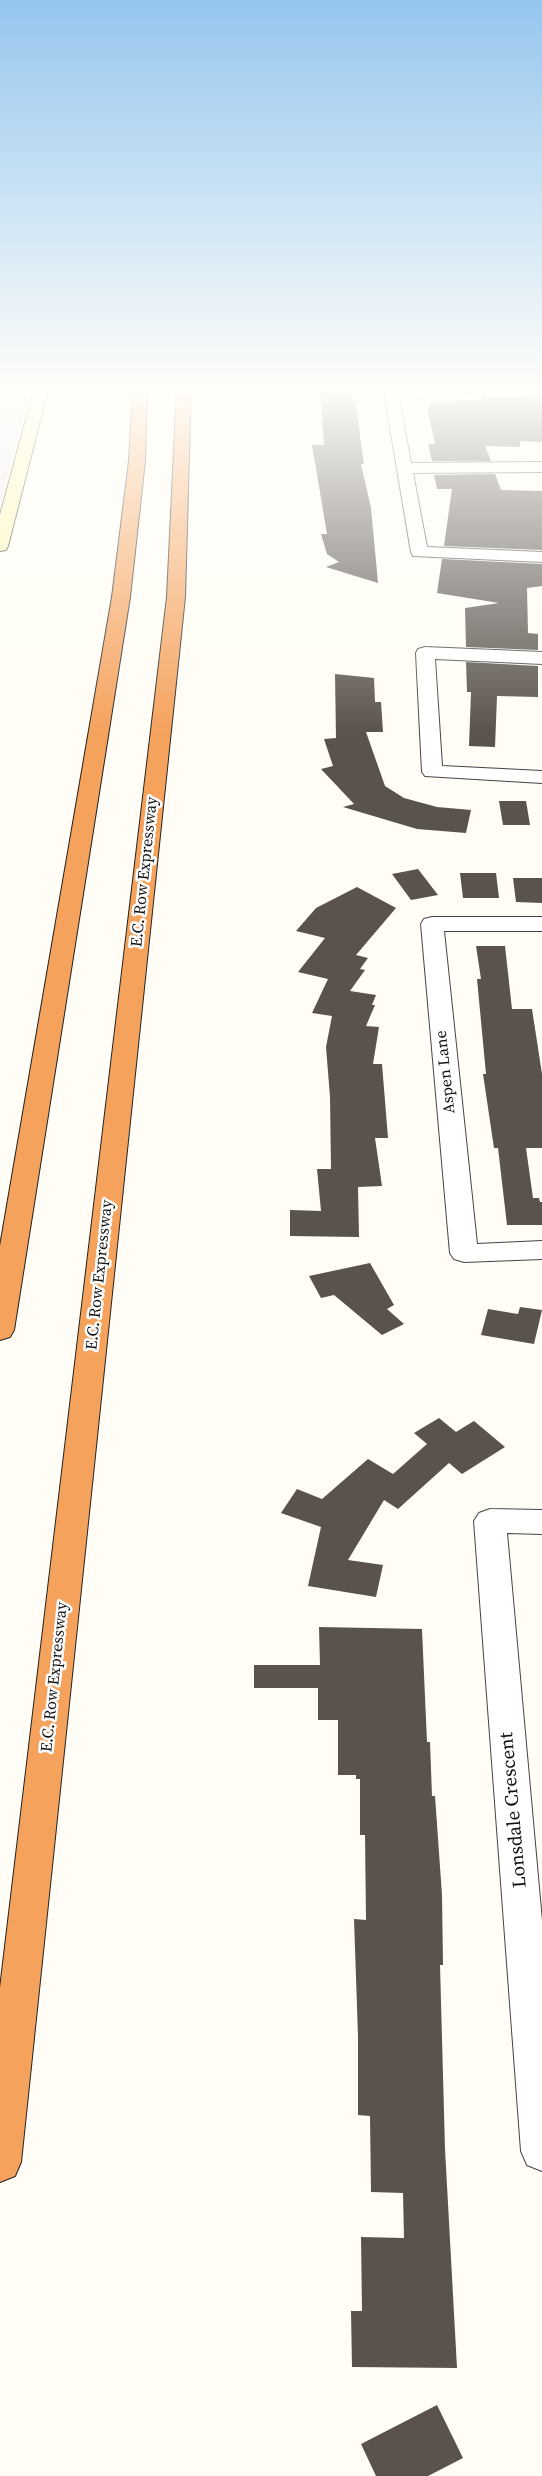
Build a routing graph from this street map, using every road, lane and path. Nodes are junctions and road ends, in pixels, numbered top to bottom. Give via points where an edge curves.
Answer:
1 (12, 502) edge
2 (132, 502) edge
3 (180, 502) edge
4 (411, 502) edge
5 (0, 546) edge
6 (542, 557) edge
7 (542, 658) edge
8 (542, 777) edge
9 (542, 924) edge
10 (542, 1250) edge
11 (0, 1330) edge
12 (542, 1522) edge
13 (542, 2151) edge
14 (0, 2162) edge

1 - 5 street
2 - 11 highway via 121,597
3 - 14 highway, E.C. Row Expressway via 176,597
4 - 6 street via 419,552
7 - 8 street via 425,653 432,772
9 - 10 street, Aspen Lane via 432,924 464,1253
12 - 13 street, Lonsdale Crescent via 490,1521

